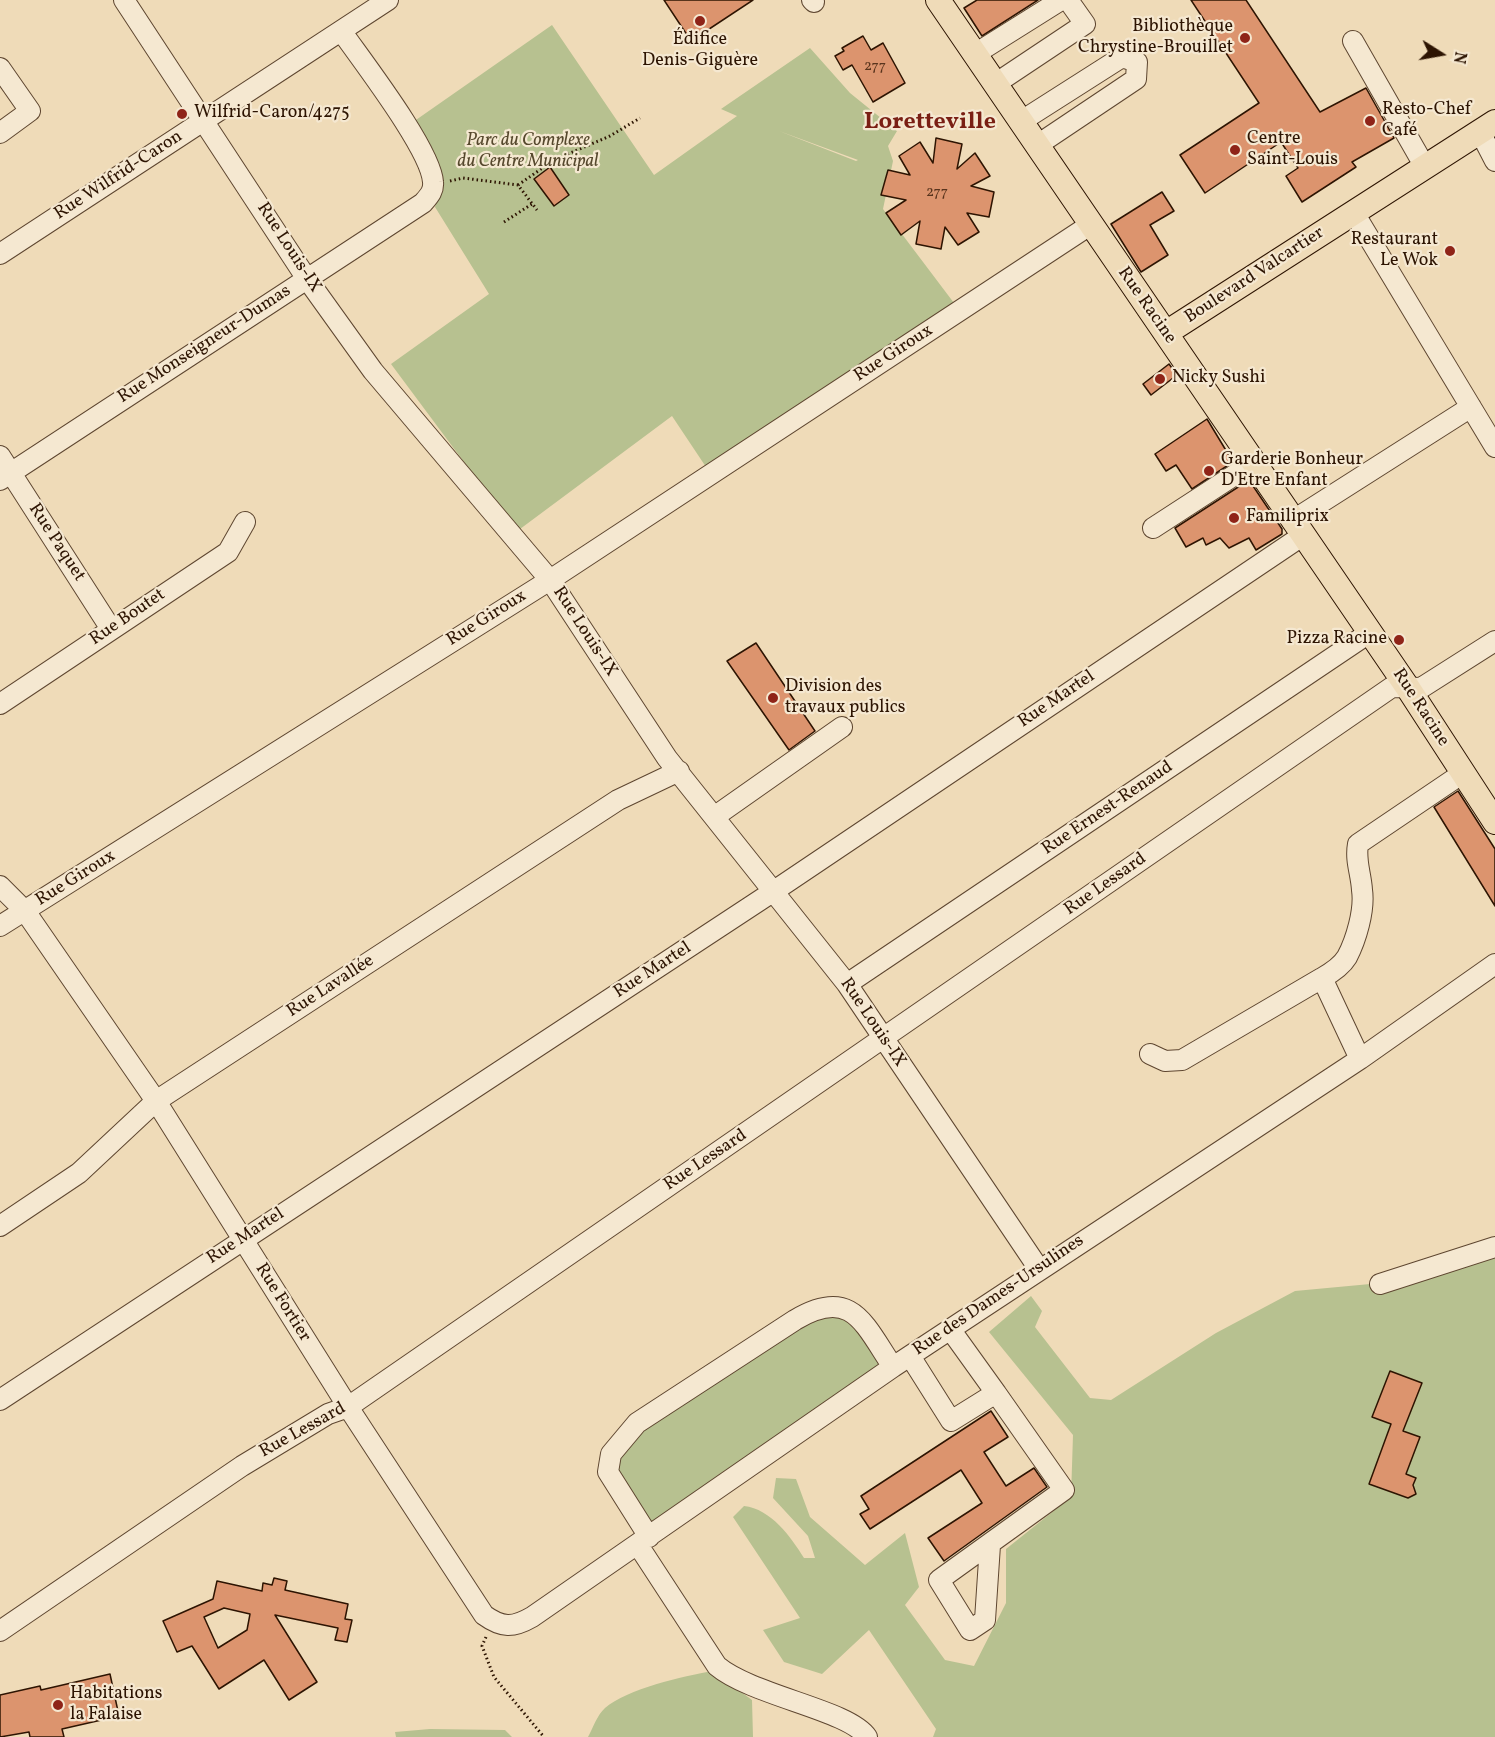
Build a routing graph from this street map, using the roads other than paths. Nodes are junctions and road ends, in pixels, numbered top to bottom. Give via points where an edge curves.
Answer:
1 (124, 0) edge
2 (938, 0) edge
3 (1060, 0) edge
4 (1068, 0) edge
5 (376, 3) edge
6 (342, 32) junction
7 (1353, 41) dead end
8 (975, 54) junction
9 (2, 77) edge
10 (995, 84) junction
11 (205, 120) junction
12 (1020, 122) junction
13 (1488, 127) edge
14 (0, 133) edge
15 (1036, 146) junction
16 (1495, 161) edge
17 (1425, 167) junction
18 (1353, 213) junction
19 (1090, 225) junction
20 (0, 254) edge
21 (306, 279) junction
22 (1166, 333) junction
23 (1471, 407) junction
24 (1495, 447) edge
25 (1253, 463) junction
26 (4, 469) edge
27 (245, 522) dead end
28 (1153, 528) dead end
29 (1297, 528) junction
30 (550, 580) junction
31 (111, 630) junction
32 (1369, 633) junction
33 (1495, 641) edge
34 (1408, 688) junction
35 (0, 704) edge
36 (842, 727) dead end
37 (679, 771) junction
38 (1462, 773) junction
39 (714, 817) junction
40 (1495, 822) edge
41 (0, 886) edge
42 (774, 891) junction
43 (26, 911) junction
44 (0, 926) edge
45 (1495, 964) edge
46 (1322, 978) junction
47 (847, 984) junction
48 (883, 1038) junction
49 (1150, 1054) dead end
50 (1360, 1059) junction
51 (156, 1101) junction
52 (0, 1226) edge
53 (242, 1240) junction
54 (1495, 1247) edge
55 (1039, 1269) junction
56 (1380, 1284) dead end
57 (950, 1329) junction
58 (910, 1356) junction
59 (893, 1367) junction
60 (996, 1393) junction
61 (0, 1400) edge
62 (348, 1407) junction
63 (644, 1541) junction
64 (990, 1545) dead end
65 (499, 1624) joint
66 (0, 1631) edge
67 (867, 1737) edge

1 - 11 street, Rue Louis-IX
2 - 8 main road, Rue Racine
3 - 8 street
4 - 10 street via 1085,24
5 - 6 street, Rue Wilfrid-Caron
6 - 11 street, Rue Wilfrid-Caron
6 - 21 street, Rue Monseigneur-Dumas via 424,154 433,184 423,202
7 - 17 street
8 - 10 main road, Rue Racine
9 - 14 street via 30,111
10 - 12 main road, Rue Racine
11 - 20 street, Rue Wilfrid-Caron
11 - 21 street, Rue Louis-IX
12 - 15 main road, Rue Racine
12 - 15 street via 1122,57 1137,62 1136,79
13 - 16 street
13 - 17 main road, Boulevard Valcartier
15 - 19 main road, Rue Racine
17 - 18 main road, Boulevard Valcartier
18 - 22 main road, Boulevard Valcartier
18 - 23 street
19 - 22 main road, Rue Racine
19 - 30 street, Rue Giroux
21 - 26 street, Rue Monseigneur-Dumas
21 - 30 street, Rue Louis-IX via 373,371
22 - 25 main road, Rue Racine
23 - 24 street
23 - 29 street, Rue Martel
25 - 28 street
25 - 29 main road, Rue Racine
26 - 31 street, Rue Paquet
27 - 31 street, Rue Boutet via 228,552
29 - 32 main road, Rue Racine
29 - 42 street, Rue Martel
30 - 37 street, Rue Louis-IX
30 - 43 street, Rue Giroux
31 - 35 street, Rue Boutet
32 - 34 main road, Rue Racine
32 - 47 street, Rue Ernest-Renaud
33 - 34 street, Rue Lessard via 1421,688
34 - 38 main road, Rue Racine
34 - 48 street, Rue Lessard via 1392,687
36 - 39 street
37 - 39 street, Rue Louis-IX
37 - 51 street, Rue Lavallée via 618,800
38 - 40 main road, Rue Racine
38 - 46 street via 1358,844 1355,860 1363,891 1361,915 1347,958
39 - 42 street, Rue Louis-IX
41 - 43 street, Rue Fortier
42 - 47 street, Rue Louis-IX
42 - 53 street, Rue Martel
43 - 44 street, Rue Giroux
43 - 51 street, Rue Fortier
45 - 50 street, Rue des Dames-Ursulines
46 - 49 street via 1182,1060 1165,1061
46 - 50 street
47 - 48 street, Rue Louis-IX
48 - 55 street, Rue Louis-IX
48 - 62 street, Rue Lessard
50 - 55 street, Rue des Dames-Ursulines
51 - 52 street, Rue Lavallée via 79,1173
51 - 53 street, Rue Fortier
53 - 61 street, Rue Martel
53 - 62 street, Rue Fortier
54 - 56 street
55 - 57 street, Rue des Dames-Ursulines
57 - 58 street, Rue des Dames-Ursulines
57 - 60 street
58 - 59 street, Rue des Dames-Ursulines
58 - 60 street via 951,1421
59 - 63 street, Rue des Dames-Ursulines
59 - 63 street via 859,1318 845,1307 831,1305 795,1320 638,1423 610,1454 608,1472
60 - 64 street via 1064,1490
62 - 65 street, Rue Fortier via 484,1615
62 - 66 street, Rue Lessard via 328,1414 242,1466
63 - 65 street, Rue des Dames-Ursulines via 517,1626
63 - 67 street via 717,1666 731,1678 755,1689 861,1728

